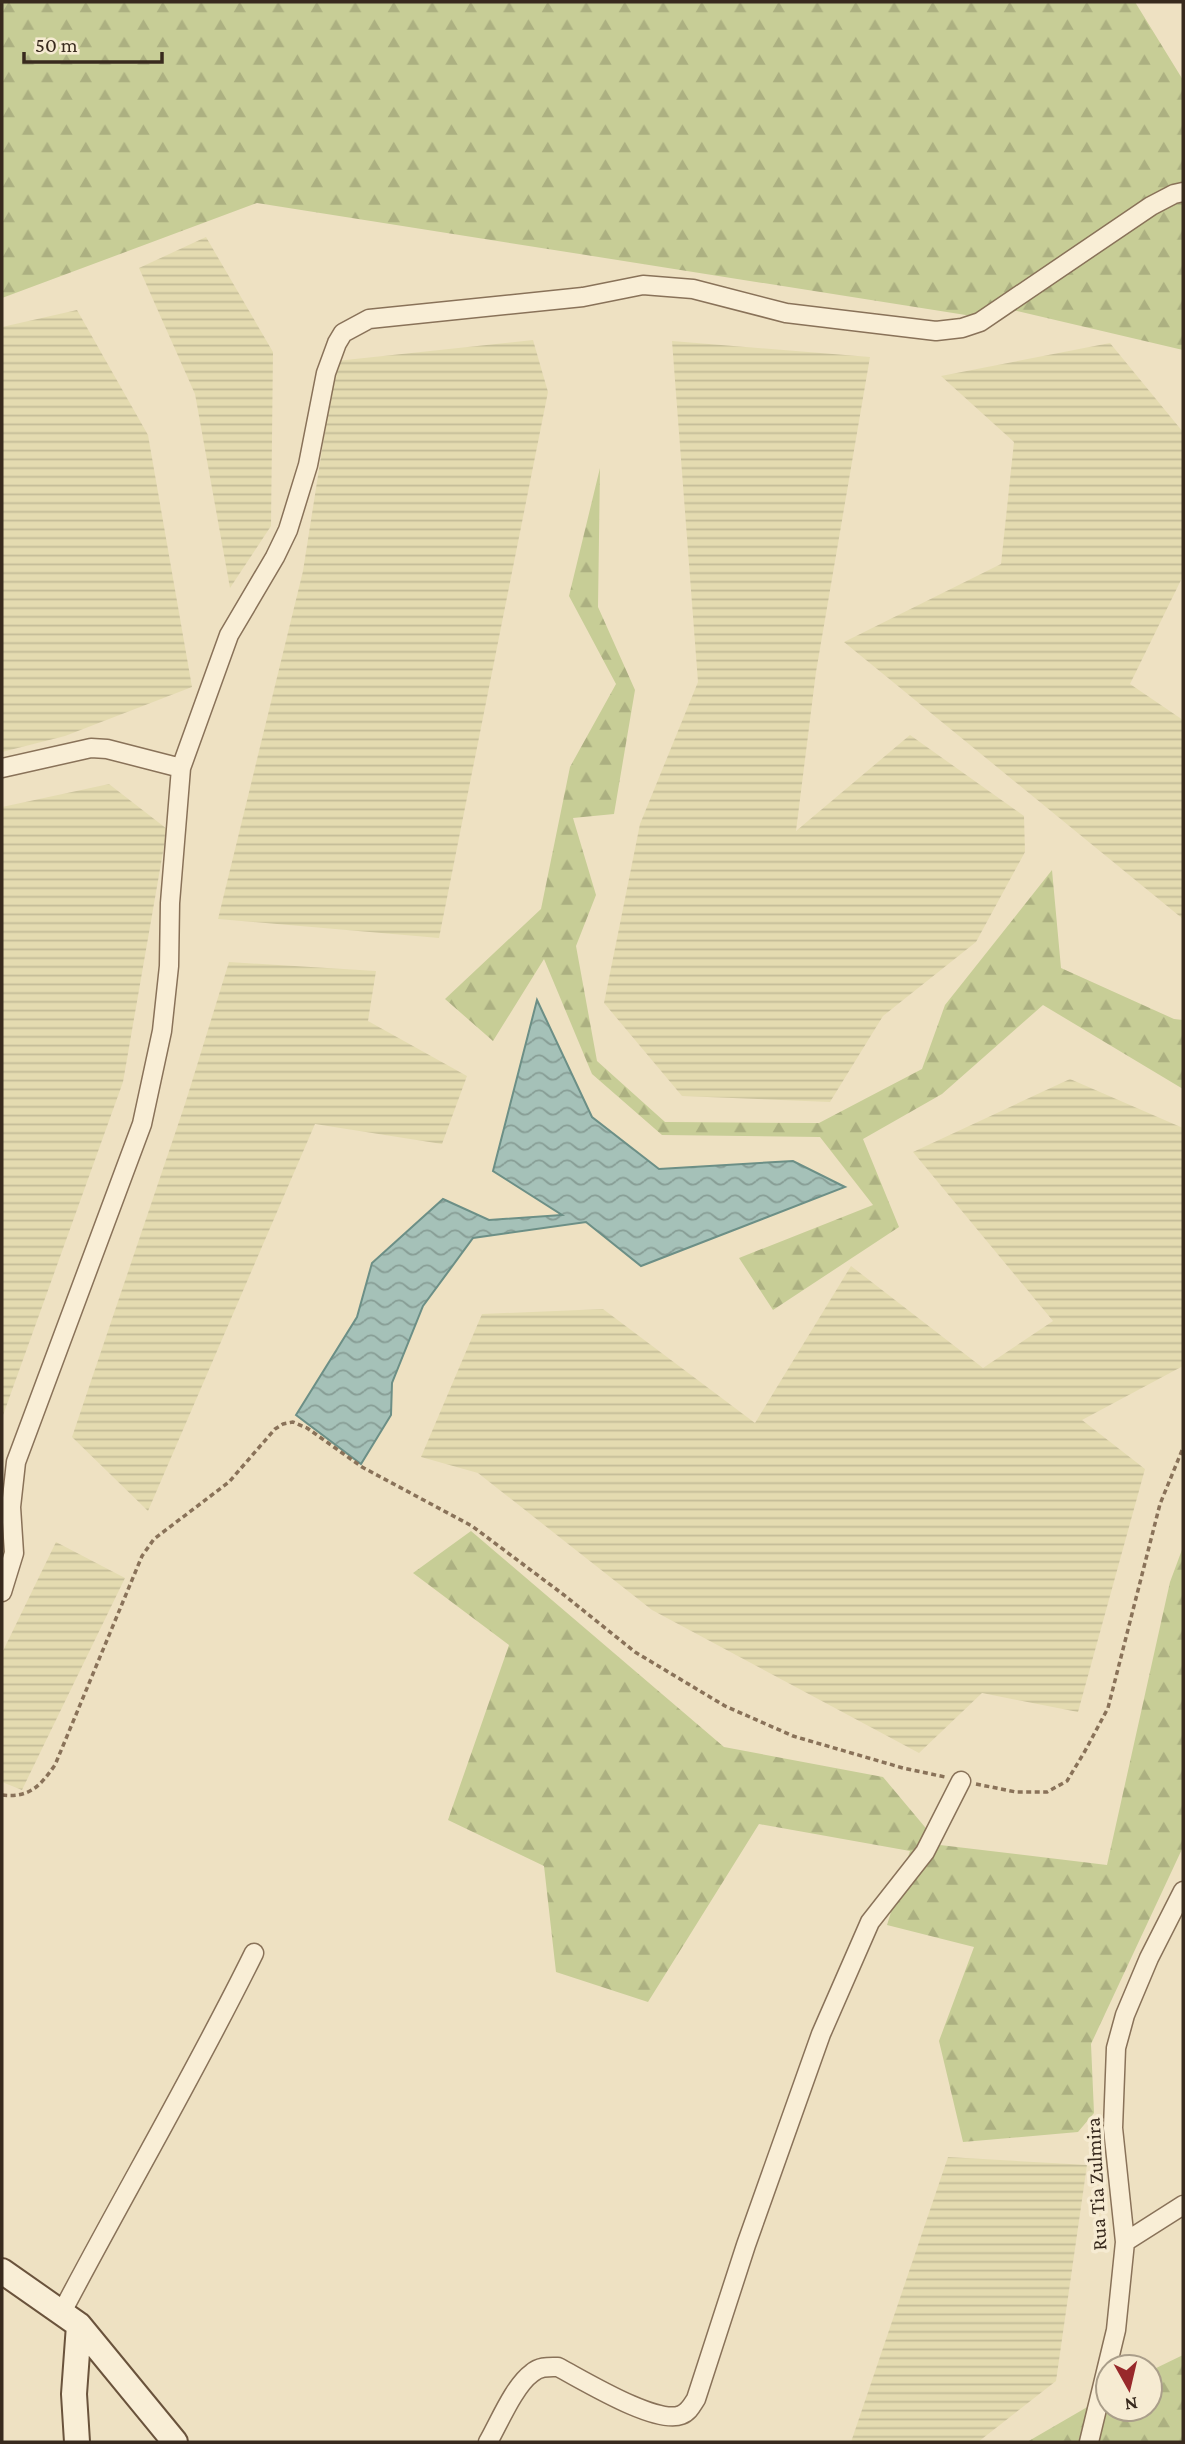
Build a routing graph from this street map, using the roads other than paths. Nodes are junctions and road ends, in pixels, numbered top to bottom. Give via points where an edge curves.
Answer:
1 (1183, 192) edge
2 (2, 768) edge
3 (181, 768) junction
4 (2, 1592) edge
5 (961, 1781) road end
6 (1183, 1891) edge
7 (254, 1953) dead end
8 (1183, 2205) edge
9 (1125, 2242) junction
10 (2, 2271) edge
11 (70, 2318) junction
12 (77, 2442) edge
13 (175, 2442) edge
14 (488, 2442) edge
15 (1089, 2442) edge

1 - 3 street via 1151,206 980,322 962,328 936,331 786,313 693,289 643,285 583,297 369,320 343,333 326,373 308,466 288,530 229,635
2 - 3 street via 91,748
3 - 4 street via 169,966 153,1083 142,1124 16,1462 10,1507 14,1553
5 - 14 street via 925,1852 870,1922 821,2034 696,2399 688,2411 680,2416 652,2415 558,2367 544,2367 523,2381
6 - 9 street, Rua Tia Zulmira via 1149,1958 1116,2048 1113,2127
7 - 11 street via 208,2046 135,2173
8 - 9 street
9 - 15 street, Rua Tia Zulmira via 1116,2330
10 - 11 street
11 - 12 street
11 - 13 street

